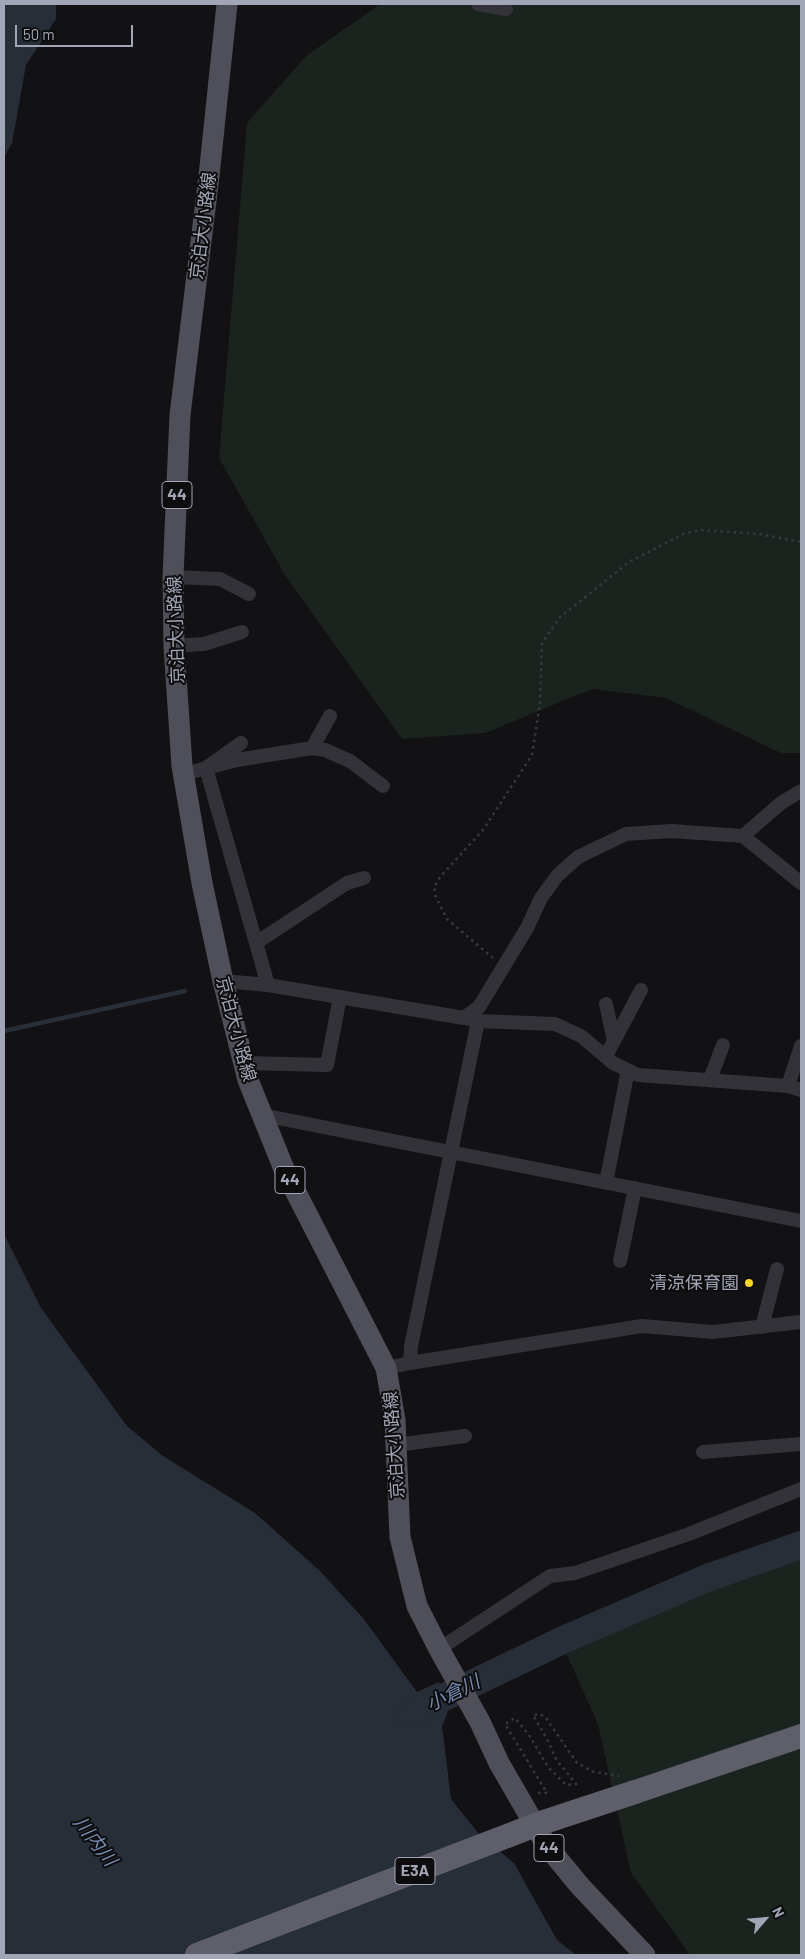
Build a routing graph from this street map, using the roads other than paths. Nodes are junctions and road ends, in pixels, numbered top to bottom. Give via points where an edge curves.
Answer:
1 (478, 4) edge
2 (230, 5) edge
3 (506, 9) dead end
4 (173, 577) junction
5 (249, 594) dead end
6 (242, 632) dead end
7 (174, 646) junction
8 (330, 716) dead end
9 (240, 743) dead end
10 (312, 748) junction
11 (206, 768) junction
12 (184, 774) junction
13 (383, 786) dead end
14 (801, 791) edge
15 (743, 836) junction
16 (364, 878) dead end
17 (801, 883) edge
18 (256, 943) junction
19 (223, 981) junction
20 (268, 985) junction
21 (641, 990) dead end
22 (340, 997) junction
23 (606, 1004) dead end
24 (471, 1020) junction
25 (614, 1041) junction
26 (723, 1045) dead end
27 (801, 1046) edge
28 (606, 1056) junction
29 (244, 1063) junction
30 (628, 1070) junction
31 (710, 1079) junction
32 (794, 1088) edge
33 (262, 1115) junction
34 (451, 1152) junction
35 (606, 1183) junction
36 (635, 1188) junction
37 (801, 1221) edge
38 (620, 1261) dead end
39 (777, 1269) dead end
40 (801, 1322) edge
41 (762, 1326) junction
42 (410, 1363) junction
43 (386, 1368) junction
44 (465, 1436) dead end
45 (801, 1444) edge
46 (396, 1445) junction
47 (703, 1452) dead end
48 (801, 1489) edge
49 (439, 1649) junction
50 (801, 1736) edge
51 (197, 1955) edge
52 (646, 1955) edge

1 - 3 street
2 - 4 main road, 京泊大小路線 / 44 via 180,416
4 - 5 street via 220,579
4 - 7 main road, 京泊大小路線 / 44
6 - 7 street via 204,644
7 - 12 main road, 京泊大小路線 / 44
8 - 10 street
9 - 11 street
10 - 11 street
10 - 13 street via 350,761
11 - 12 street
11 - 18 street
12 - 19 main road, 京泊大小路線 / 44
14 - 15 street via 781,803
15 - 17 street
15 - 24 street via 671,831 626,834 578,858 557,876 541,898 527,928
16 - 18 street via 347,883
18 - 20 street
19 - 20 street
19 - 29 main road, 京泊大小路線 / 44
20 - 22 street
21 - 25 street
22 - 24 street
22 - 29 street via 327,1065
23 - 25 street
24 - 28 street via 554,1024 581,1036
24 - 34 street
25 - 28 street
26 - 31 street
27 - 32 street
28 - 30 street
29 - 33 main road, 京泊大小路線 / 44
30 - 31 street via 638,1075
30 - 35 street
31 - 32 street
33 - 34 street
33 - 43 main road, 京泊大小路線 / 44 via 284,1169
34 - 35 street
34 - 42 street
35 - 36 street
36 - 37 street
36 - 38 street
39 - 41 street
40 - 41 street
41 - 42 street via 713,1332 642,1326
42 - 43 street
43 - 46 main road, 京泊大小路線 / 44
44 - 46 street
45 - 47 street
46 - 49 main road, 京泊大小路線 / 44 via 400,1538 417,1606
48 - 49 street via 643,1550 575,1573 550,1576
49 - 52 main road, 京泊大小路線 / 44 via 547,1846
50 - 51 highway, E3A, bridge via 629,1784 541,1823

